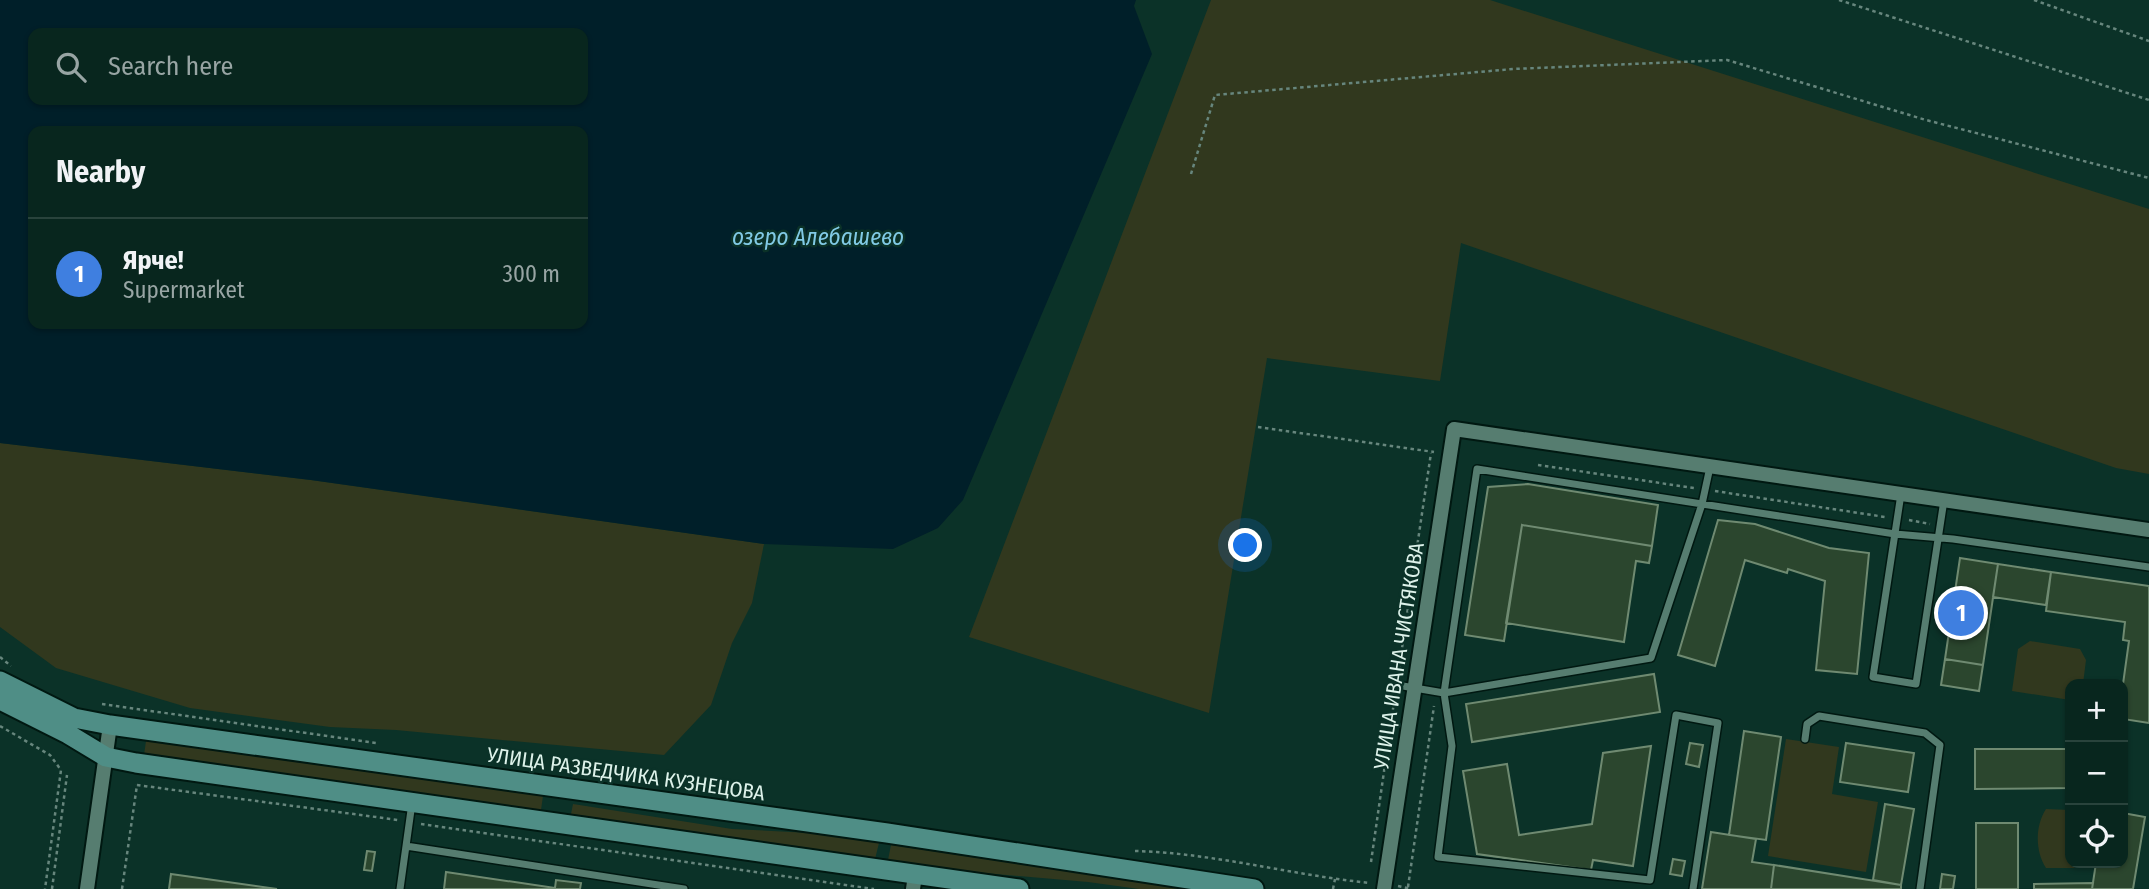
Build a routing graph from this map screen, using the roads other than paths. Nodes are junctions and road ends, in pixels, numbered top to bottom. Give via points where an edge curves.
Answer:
1 (1710, 467) junction
2 (1901, 493) junction
3 (1944, 500) junction
4 (1702, 504) junction
5 (2149, 530) edge
6 (1895, 534) junction
7 (1938, 540) junction
8 (2149, 567) edge
9 (0, 681) edge
10 (1397, 685) road end
11 (1416, 688) junction
12 (1444, 693) junction
13 (0, 700) edge
14 (110, 725) junction
15 (1805, 739) dead end
16 (106, 757) junction
17 (582, 791) junction
18 (411, 812) junction
19 (578, 826) junction
20 (406, 846) junction
21 (914, 882) edge
22 (87, 889) edge
23 (400, 889) edge
24 (684, 889) edge
25 (1018, 889) edge
26 (1254, 889) edge
27 (1384, 889) edge
28 (1693, 889) edge
29 (1920, 889) edge

1 - 2 street
1 - 4 lane
1 - 11 street, УЛИЦА ИВАНА ЧИСТЯКОВА via 1454,429
2 - 3 street
2 - 6 lane
3 - 5 street
3 - 7 lane
4 - 6 lane
4 - 12 lane via 1651,658
4 - 12 lane via 1477,469
6 - 7 lane
6 - 7 lane via 1873,677 1916,684
7 - 8 lane
9 - 14 main road, УЛИЦА РАЗВЕДЧИКА КУЗНЕЦОВА via 74,718
10 - 11 lane
11 - 12 lane
11 - 27 street, УЛИЦА ИВАНА ЧИСТЯКОВА
12 - 28 lane via 1452,747 1438,857 1650,880 1675,715 1718,723
13 - 16 main road
14 - 16 street
14 - 17 main road, УЛИЦА РАЗВЕДЧИКА КУЗНЕЦОВА
15 - 29 lane via 1807,724 1819,716 1925,733 1940,745
16 - 18 main road
16 - 22 street
17 - 19 main road via 569,793 558,806 565,821
17 - 26 main road, УЛИЦА РАЗВЕДЧИКА КУЗНЕЦОВА
18 - 19 main road
18 - 20 lane
19 - 21 main road
20 - 23 lane
20 - 24 lane
21 - 25 main road

